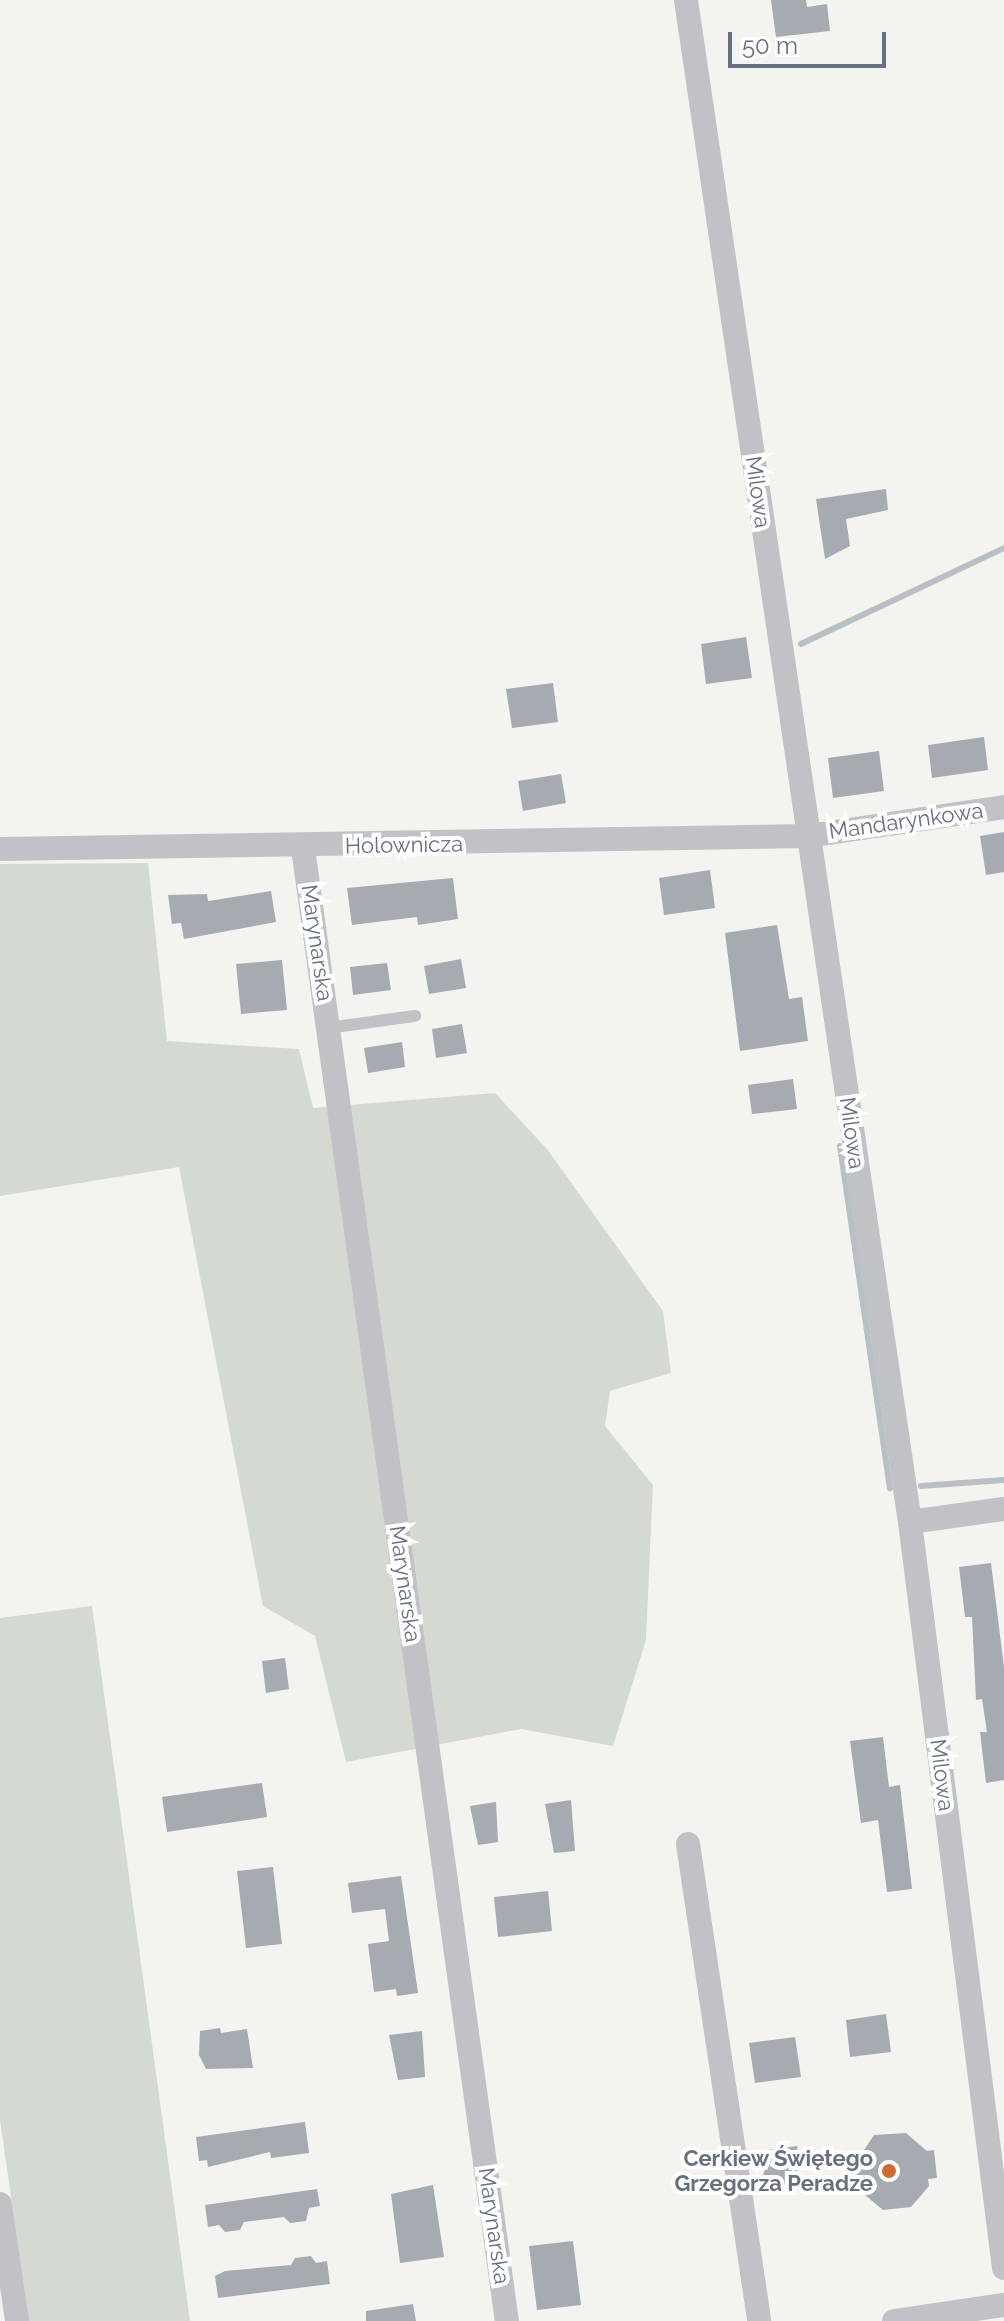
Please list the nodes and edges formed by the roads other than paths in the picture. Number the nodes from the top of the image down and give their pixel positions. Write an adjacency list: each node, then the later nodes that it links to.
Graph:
1 (686, 0): 3 (street, Milowa)
2 (1004, 807): 3 (street, Mandarynkowa)
3 (808, 836): 4 (street, Holownicza); 9 (street, Milowa)
4 (303, 848): 5 (street, Holownicza); 7 (street, Marynarska)
5 (0, 849)
6 (415, 1016): 7 (lane)
7 (328, 1028): 15 (street, Marynarska)
8 (1004, 1509): 9 (street)
9 (910, 1522): 12 (street, Milowa)
10 (688, 1844): 16 (street)
11 (0, 2204): 14 (street)
12 (1004, 2268)
13 (1004, 2305): 17 (street)
14 (17, 2321)
15 (507, 2321)
16 (759, 2321)
17 (894, 2321)

